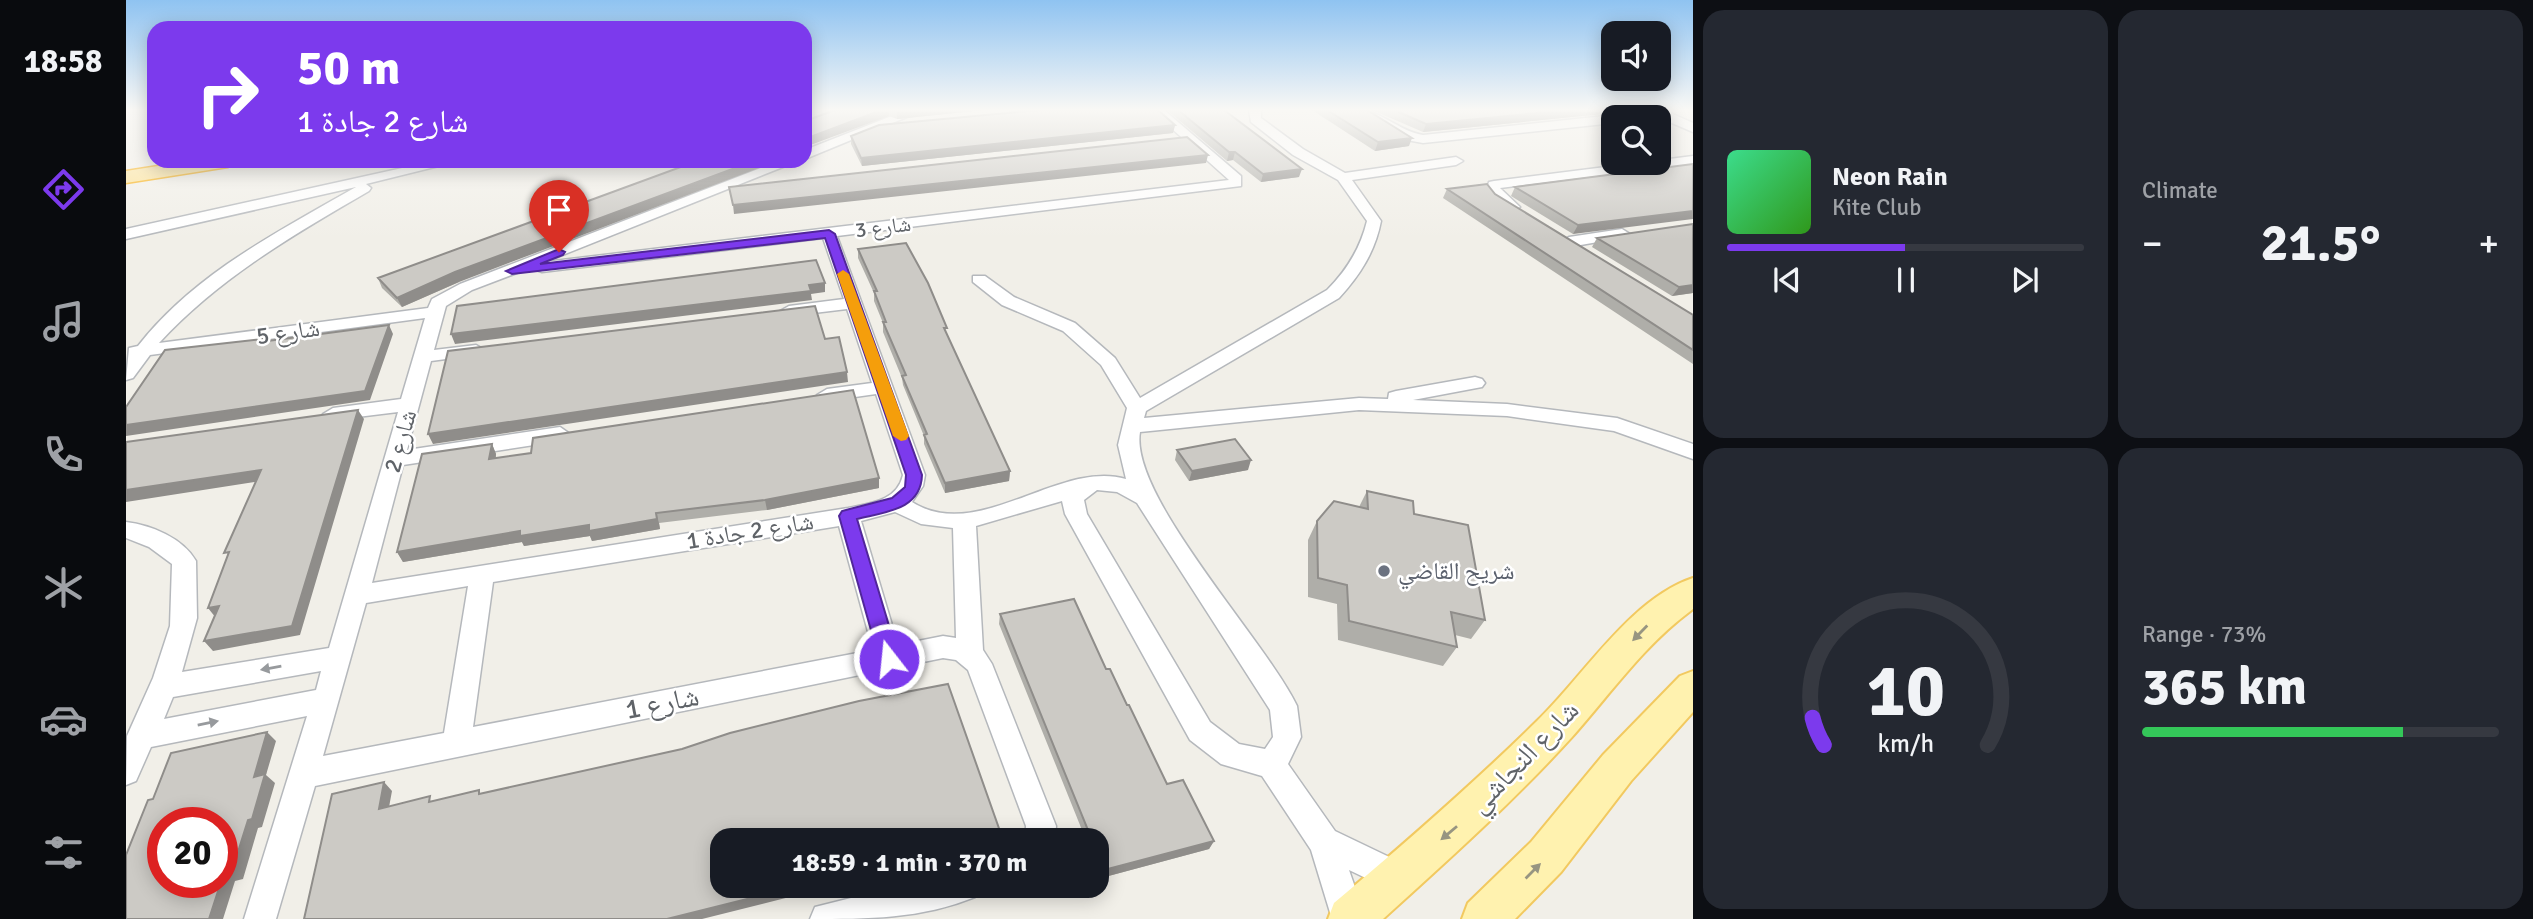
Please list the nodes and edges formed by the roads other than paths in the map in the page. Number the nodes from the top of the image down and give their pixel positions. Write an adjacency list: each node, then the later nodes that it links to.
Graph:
1 (1201, 153): 18 (street, شارع 3)
2 (1300, 153): 12 (street)
3 (147, 158): 5 (highway)
4 (1693, 159): 15 (street)
5 (126, 161)
6 (1456, 162): 12 (street)
7 (183, 168): 11 (highway)
8 (421, 168): 10 (street)
9 (773, 168): 14 (street)
10 (385, 176): 17 (street); 26 (street)
11 (126, 177)
12 (1343, 177): 35 (street)
13 (779, 181): 14 (street)
14 (725, 187): 20 (street)
15 (1528, 216)
16 (1638, 232): 19 (street)
17 (126, 234)
18 (829, 234): 20 (street, شارع 3); 22 (street)
19 (1592, 256)
20 (512, 271): 23 (street)
21 (979, 279): 35 (street)
22 (852, 303): 24 (street); 30 (street)
23 (434, 313): 26 (street, شارع 5); 27 (street, شارع 2)
24 (769, 313)
25 (492, 348): 27 (street)
26 (134, 352): 28 (street)
27 (422, 357): 32 (street, شارع 2)
28 (126, 374)
29 (1475, 383): 33 (street)
30 (884, 387): 31 (street); 41 (street)
31 (803, 399)
32 (411, 404): 34 (street); 38 (street, شارع 2)
33 (1359, 404): 35 (street); 37 (street)
34 (316, 417)
35 (1134, 417): 40 (street)
36 (585, 431): 38 (street)
37 (1693, 452)
38 (395, 459): 47 (street, شارع 2)
39 (1094, 482): 40 (street); 43 (street); 56 (street)
40 (1145, 497): 56 (street)
41 (898, 503): 42 (street, شارع 2 جادة 1); 43 (street)
42 (848, 516): 45 (street, شارع 2 جادة 1); 50 (street)
43 (964, 520): 48 (street)
44 (126, 530): 51 (street)
45 (482, 575): 47 (street, شارع 2 جادة 1); 55 (street)
46 (1693, 591): 61 (main road, شارع النجاشي, one-way to 61)
47 (356, 595): 49 (street, شارع 2)
48 (970, 654): 50 (street, شارع 1); 59 (street)
49 (339, 657): 51 (street, one-way to 51); 53 (street, شارع 2)
50 (889, 659): 55 (street, شارع 1)
51 (162, 687): 54 (street)
52 (1693, 687): 66 (main road, one-way to 52)
53 (325, 700): 54 (street, one-way to 53); 58 (street, شارع 2)
54 (141, 736): 57 (street)
55 (456, 744): 58 (street, شارع 1)
56 (1270, 763): 60 (street)
57 (126, 771)
58 (304, 774): 63 (street)
59 (1041, 828)
60 (1324, 842): 61 (street); 65 (street)
61 (1397, 877): 65 (main road, شارع النجاشي)
62 (914, 898): 64 (street)
63 (260, 919)
64 (827, 919)
65 (1350, 919)
66 (1484, 919)

